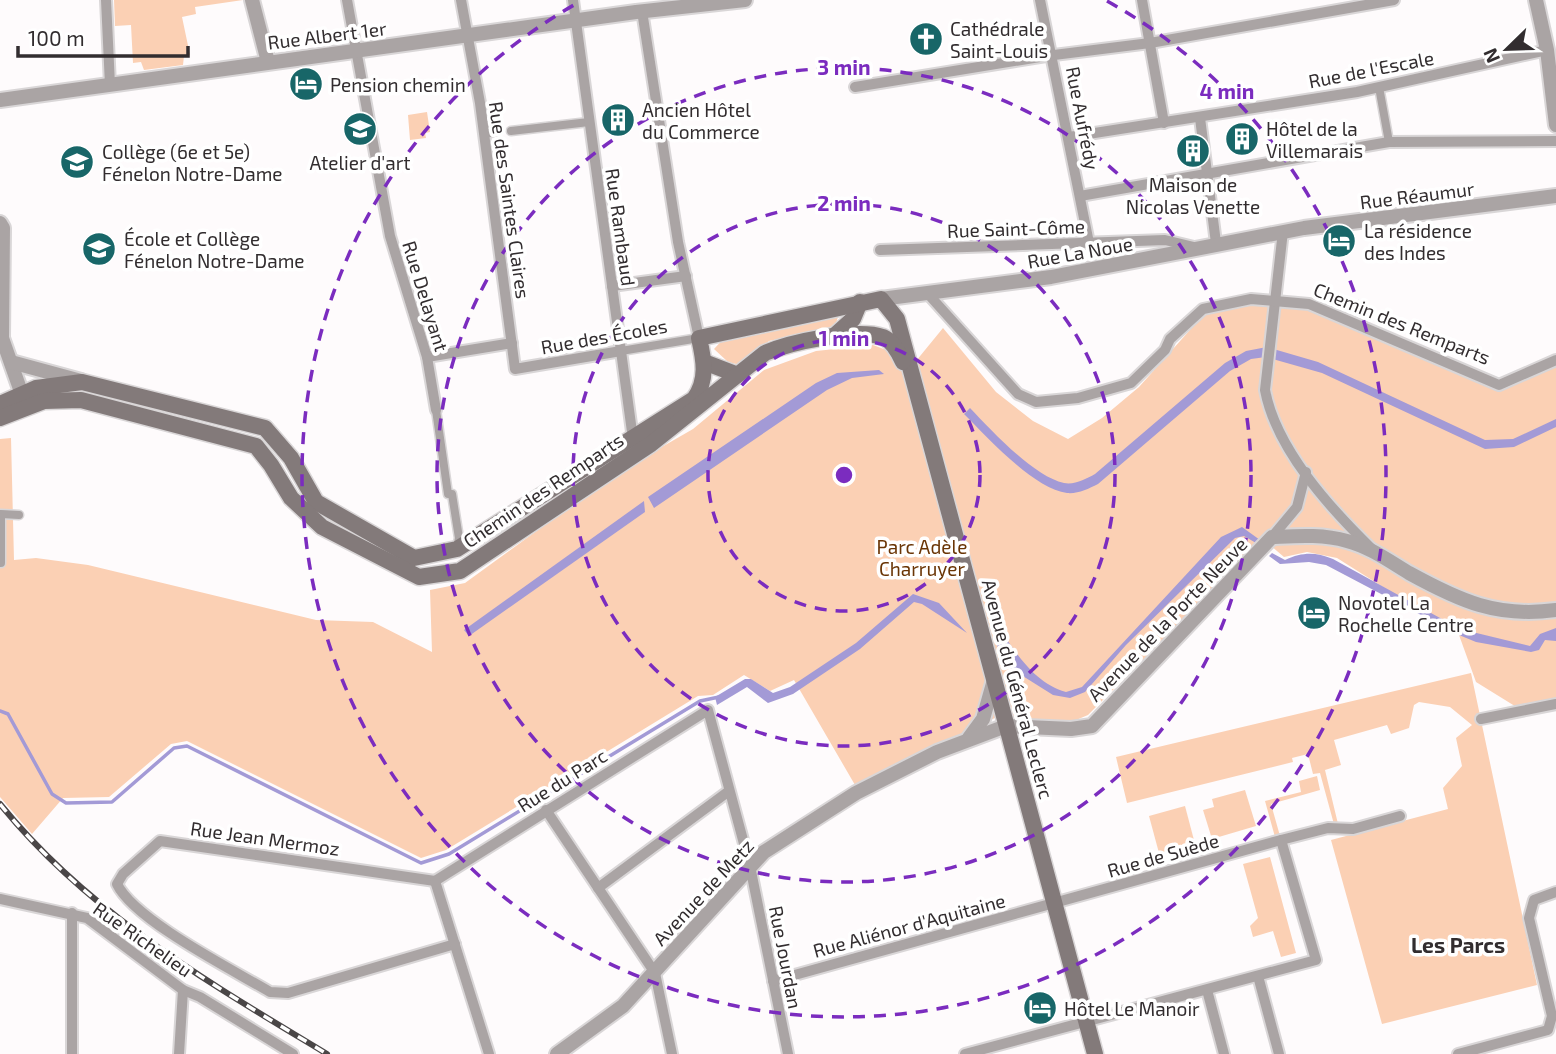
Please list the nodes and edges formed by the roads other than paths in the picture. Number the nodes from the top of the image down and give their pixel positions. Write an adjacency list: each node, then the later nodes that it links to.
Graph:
1 (106, 0): 19 (street)
2 (252, 0): 18 (street)
3 (347, 0): 15 (street, Rue Delayant)
4 (461, 0): 13 (street, Rue des Saintes Claires)
5 (573, 0): 12 (street, Rue Rambaud)
6 (745, 0): 11 (street, Rue Albert 1er)
7 (1040, 0): 17 (street, Rue Aufrédy)
8 (1142, 0): 14 (street)
9 (1394, 0): 14 (street)
10 (1536, 0): 16 (street)
11 (642, 11): 12 (street, Rue Albert 1er); 40 (street)
12 (576, 20): 13 (street, Rue Albert 1er); 24 (street, Rue Rambaud)
13 (468, 36): 15 (street, Rue Albert 1er); 48 (street, Rue des Saintes Claires)
14 (1150, 43): 17 (street); 25 (street)
15 (358, 50): 18 (street, Rue Albert 1er); 50 (street, Rue Delayant)
16 (1547, 50): 21 (street, Rue de l'Escale); 26 (street)
17 (1053, 55): 20 (street); 28 (street, Rue Aufrédy)
18 (268, 62): 19 (street, Rue Albert 1er)
19 (110, 85): 22 (street, Rue Albert 1er)
20 (855, 87)
21 (1379, 88): 23 (street, Rue de l'Escale); 30 (street)
22 (0, 100)
23 (1200, 118): 25 (street, Rue de l'Escale); 31 (street)
24 (589, 122): 27 (street); 41 (street, Rue Rambaud)
25 (1164, 124): 28 (street, Rue de l'Escale)
26 (1556, 125)
27 (511, 131)
28 (1069, 137): 32 (street, Rue Aufrédy)
29 (1556, 141): 30 (street)
30 (1389, 142): 31 (street)
31 (1207, 173): 32 (street); 37 (street)
32 (1080, 195): 36 (street, Rue Aufrédy)
33 (1556, 196): 35 (street, Rue Réaumur)
34 (0, 223): 52 (street)
35 (1283, 231): 37 (street, Rue La Noue); 44 (street)
36 (1089, 243): 38 (street, Rue Saint-Côme); 39 (street, Rue Saint-Côme)
37 (1216, 243): 38 (street, Rue La Noue)
38 (1194, 247): 42 (street, Rue La Noue)
39 (880, 250)
40 (686, 276): 41 (street); 47 (street)
41 (612, 286): 49 (street, Rue Rambaud)
42 (929, 295): 43 (street, Rue La Noue); 44 (street, Chemin des Remparts)
43 (881, 299): 45 (main road); 57 (main road, Avenue du Général Leclerc)
44 (1276, 300): 51 (street, Chemin des Remparts); 63 (street)
45 (859, 302): 46 (main road); 47 (main road)
46 (833, 337): 55 (main road, Chemin des Remparts); 57 (main road, Chemin des Remparts)
47 (699, 338): 49 (street, Rue des Écoles); 53 (main road, Chemin des Remparts)
48 (512, 344): 50 (street); 54 (street, Rue des Saintes Claires)
49 (621, 351): 54 (street, Rue des Écoles); 62 (street, Rue Rambaud)
50 (427, 357): 60 (street, Rue Delayant)
51 (1556, 360)
52 (11, 362): 56 (street, Chemin des Remparts); 58 (street)
53 (704, 362): 55 (main road); 62 (main road, Chemin des Remparts)
54 (515, 369)
55 (738, 374): 58 (main road, Chemin des Remparts)
56 (82, 382): 58 (main road, Chemin des Remparts); 66 (main road, Chemin des Remparts)
57 (912, 384): 70 (main road, Avenue du Général Leclerc)
58 (24, 401): 59 (main road, Chemin des Remparts); 61 (main road, Chemin des Remparts)
59 (0, 404)
60 (436, 410): 66 (street, Rue Delayant)
61 (0, 418)
62 (633, 439): 66 (main road, Chemin des Remparts)
63 (1306, 472): 65 (street); 67 (street)
64 (19, 515): 68 (street)
65 (1272, 537): 67 (street); 74 (street, Avenue de la Porte Neuve)
66 (457, 549)
67 (1376, 553): 69 (street)
68 (1, 563)
69 (1556, 610)
70 (994, 680): 74 (main road, Avenue du Général Leclerc); 75 (street)
71 (1556, 704): 73 (street)
72 (708, 710): 76 (street, Rue Jourdan); 77 (street, Rue du Parc)
73 (1481, 719)
74 (1006, 726): 75 (street, Avenue de Metz); 85 (main road, Avenue du Général Leclerc)
75 (968, 739): 80 (street, Avenue de Metz)
76 (729, 791): 80 (street, Rue Jourdan); 82 (street)
77 (546, 810): 81 (street, Rue du Parc); 82 (street)
78 (1400, 816): 79 (street, Rue de Suède)
79 (1281, 840): 85 (street, Rue de Suède); 89 (street)
80 (750, 866): 88 (street, Avenue de Metz); 90 (street, Rue Jourdan)
81 (435, 881): 87 (street); 87 (street, Rue Jean Mermoz)
82 (598, 888): 88 (street)
83 (1556, 892): 105 (street)
84 (0, 899): 86 (street, Rue Richelieu)
85 (1055, 904): 90 (street, Rue Aliénor d'Aquitaine); 93 (main road, Avenue du Général Leclerc)
86 (72, 913): 91 (street, Rue Richelieu); 94 (street)
87 (455, 944): 97 (street)
88 (655, 973): 98 (street, Avenue de Metz); 99 (street)
89 (1258, 976): 92 (street); 104 (street)
90 (773, 981): 100 (street, Rue Jourdan)
91 (183, 990): 95 (street); 96 (street, Rue Richelieu)
92 (1208, 990): 93 (street); 103 (street)
93 (1087, 1023): 101 (street); 102 (main road, Avenue du Général Leclerc)
94 (72, 1054)
95 (179, 1054)
96 (293, 1054)
97 (489, 1054)
98 (557, 1054)
99 (672, 1054)
100 (788, 1054)
101 (965, 1054)
102 (1095, 1054)
103 (1224, 1054)
104 (1279, 1054)
105 (1458, 1054)

